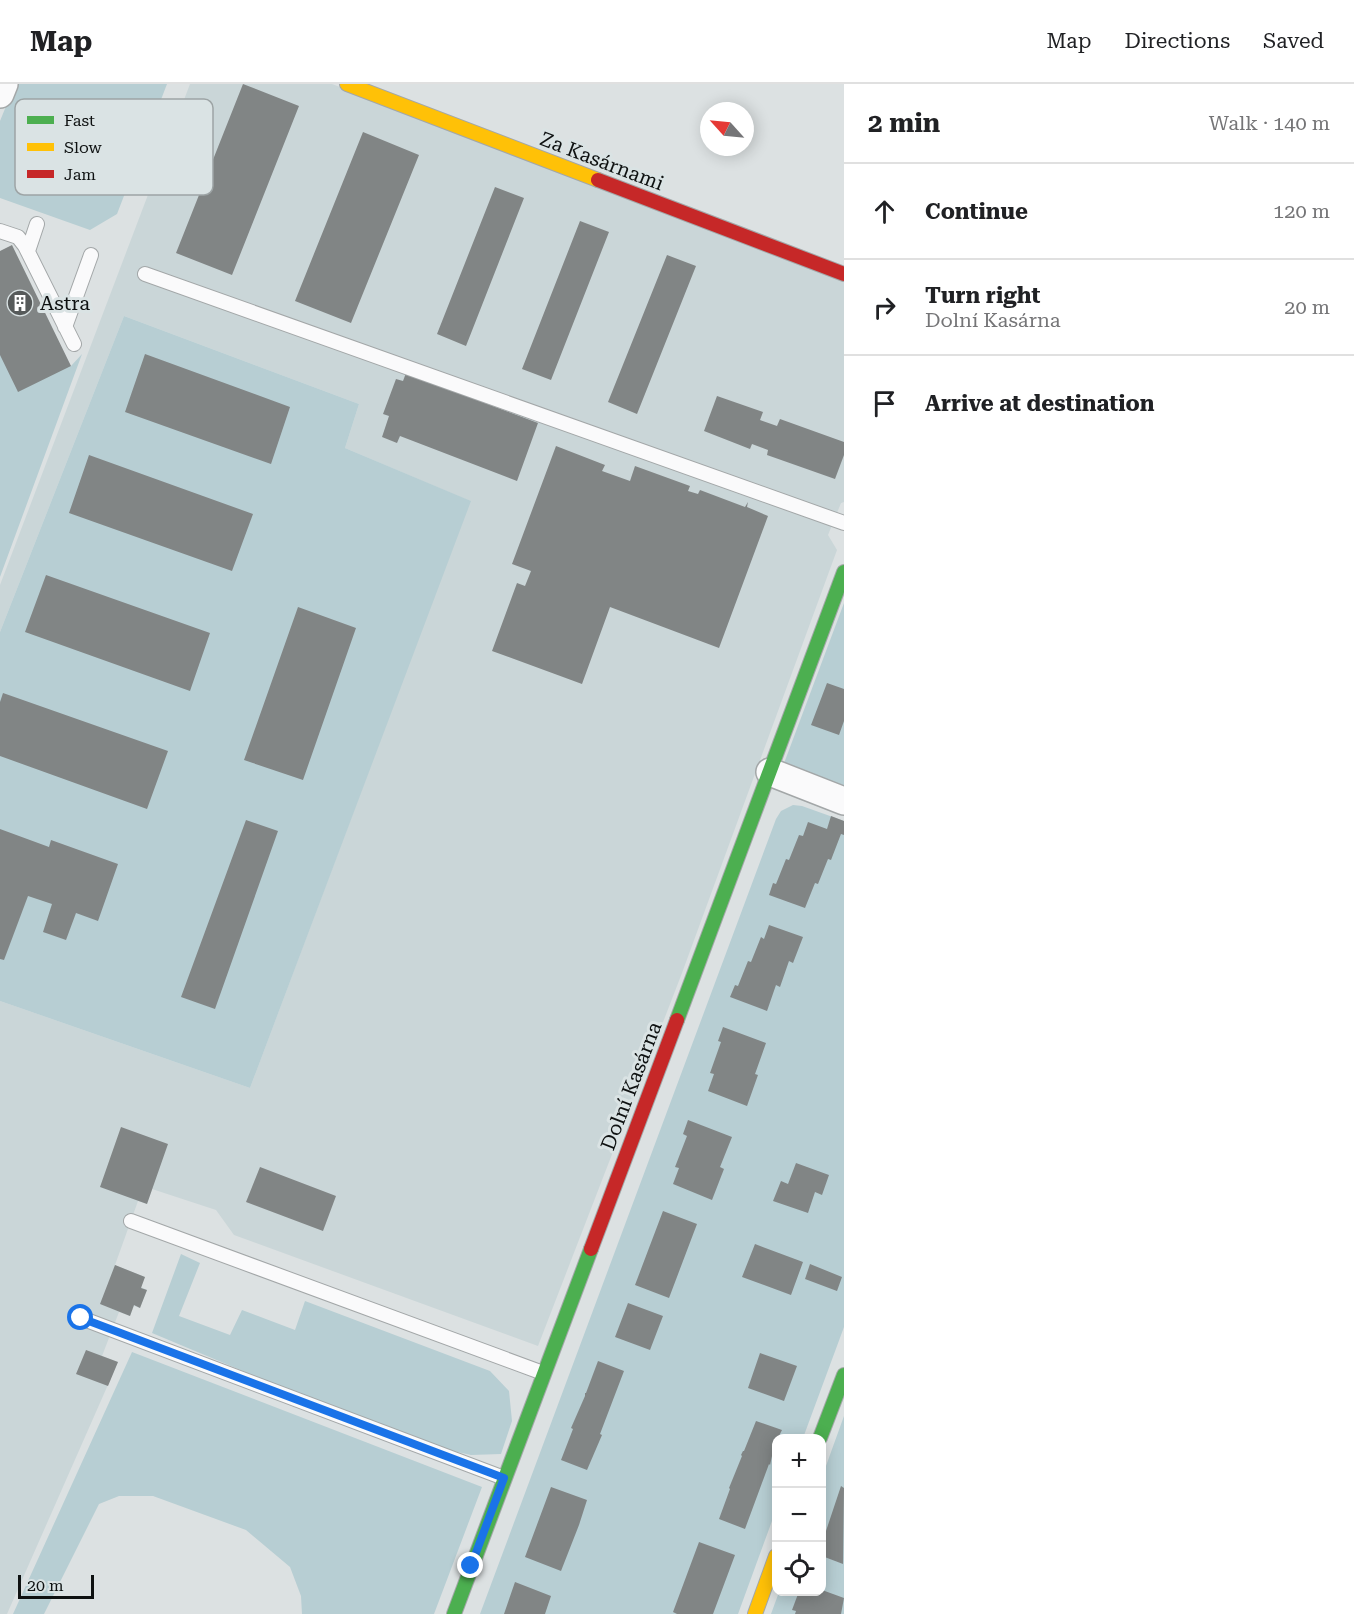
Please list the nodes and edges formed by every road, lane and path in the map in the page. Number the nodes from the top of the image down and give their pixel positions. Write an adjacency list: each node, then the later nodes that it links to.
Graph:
1 (4, 84): 3 (street)
2 (347, 84): 9 (street, Za Kasárnami)
3 (0, 94)
4 (37, 224): 6 (lane)
5 (0, 231): 6 (lane)
6 (27, 251): 10 (lane)
7 (91, 255): 10 (lane)
8 (146, 274): 12 (lane)
9 (844, 274)
10 (65, 327): 11 (lane)
11 (74, 344)
12 (844, 523)
13 (844, 572): 14 (street, Dolní Kasárna)
14 (770, 772): 15 (street); 18 (street, Dolní Kasárna)
15 (844, 801)
16 (131, 1221): 18 (lane)
17 (81, 1318): 21 (lane)
18 (543, 1373): 21 (street, Dolní Kasárna)
19 (844, 1375): 20 (street)
20 (822, 1434)
21 (504, 1478): 23 (street, Dolní Kasárna)
22 (772, 1569): 24 (street)
23 (454, 1614)
24 (755, 1614)

